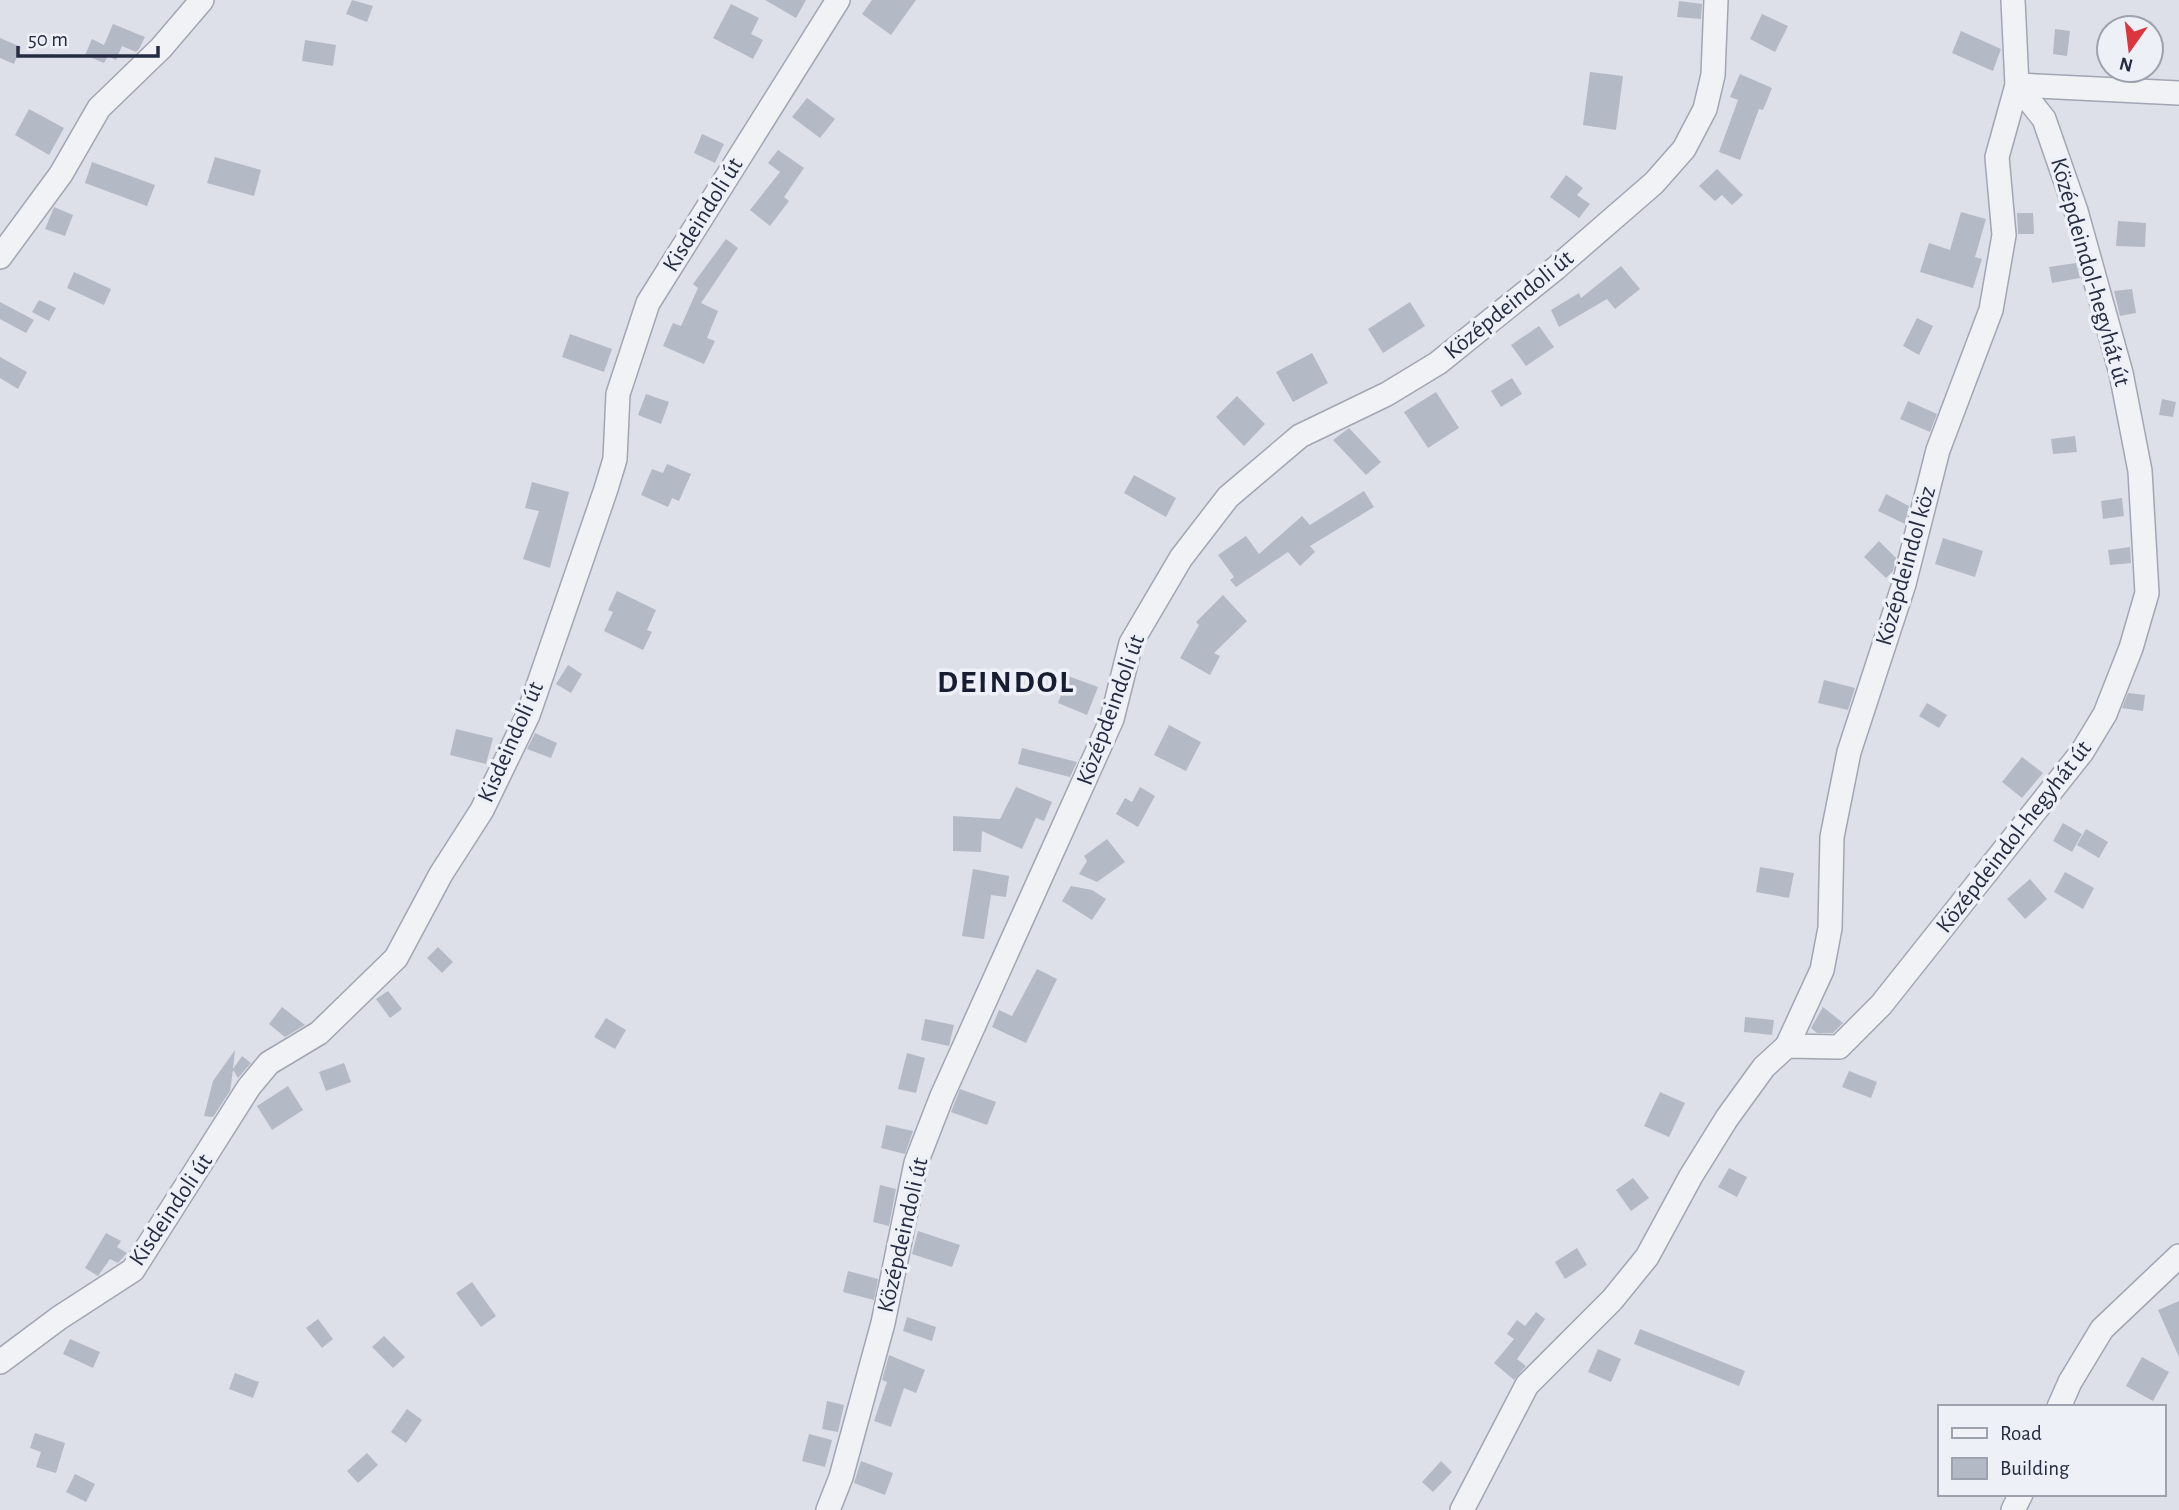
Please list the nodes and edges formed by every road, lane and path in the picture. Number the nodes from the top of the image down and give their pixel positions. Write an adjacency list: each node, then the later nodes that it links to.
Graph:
1 (838, 0): 10 (street, Kisdeindoli út)
2 (1716, 0): 12 (street, Középdeindoli út)
3 (2013, 0): 5 (street)
4 (195, 2): 7 (street)
5 (2017, 85): 6 (street); 8 (street, Középdeindol köz); 8 (street, Középdeindol-hegyhát út)
6 (2179, 93)
7 (0, 257)
8 (1787, 1046): 13 (street)
9 (2179, 1256): 11 (street)
10 (0, 1362)
11 (2060, 1405)
12 (828, 1510)
13 (1462, 1510)

